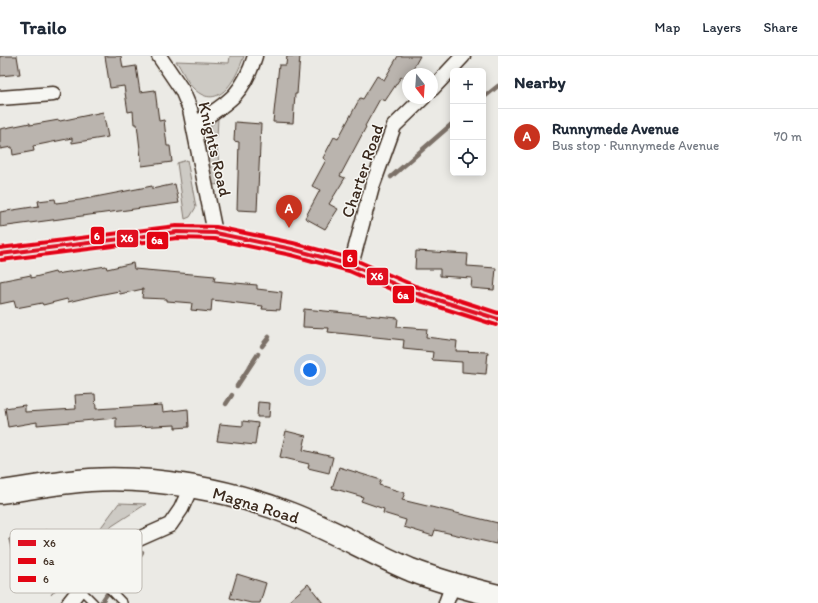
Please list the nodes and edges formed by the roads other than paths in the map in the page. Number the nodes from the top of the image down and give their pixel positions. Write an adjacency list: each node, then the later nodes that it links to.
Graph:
1 (159, 56): 8 (street, Knights Road)
2 (254, 56): 8 (street)
3 (463, 56): 4 (street)
4 (438, 83)
5 (53, 94): 6 (street)
6 (0, 98)
7 (417, 104): 11 (street, Charter Road)
8 (194, 125): 9 (street, Knights Road)
9 (215, 233): 10 (street); 11 (street)
10 (0, 254)
11 (351, 265): 12 (street)
12 (498, 319)
13 (191, 488): 14 (main road, Magna Road); 15 (street); 19 (main road, Magna Road)
14 (0, 492)
15 (142, 538)
16 (77, 593): 21 (street)
17 (84, 593): 22 (lane)
18 (113, 593): 23 (lane)
19 (449, 593): 20 (main road, Magna Road)
20 (498, 596)
21 (69, 603)
22 (94, 603)
23 (123, 603)

